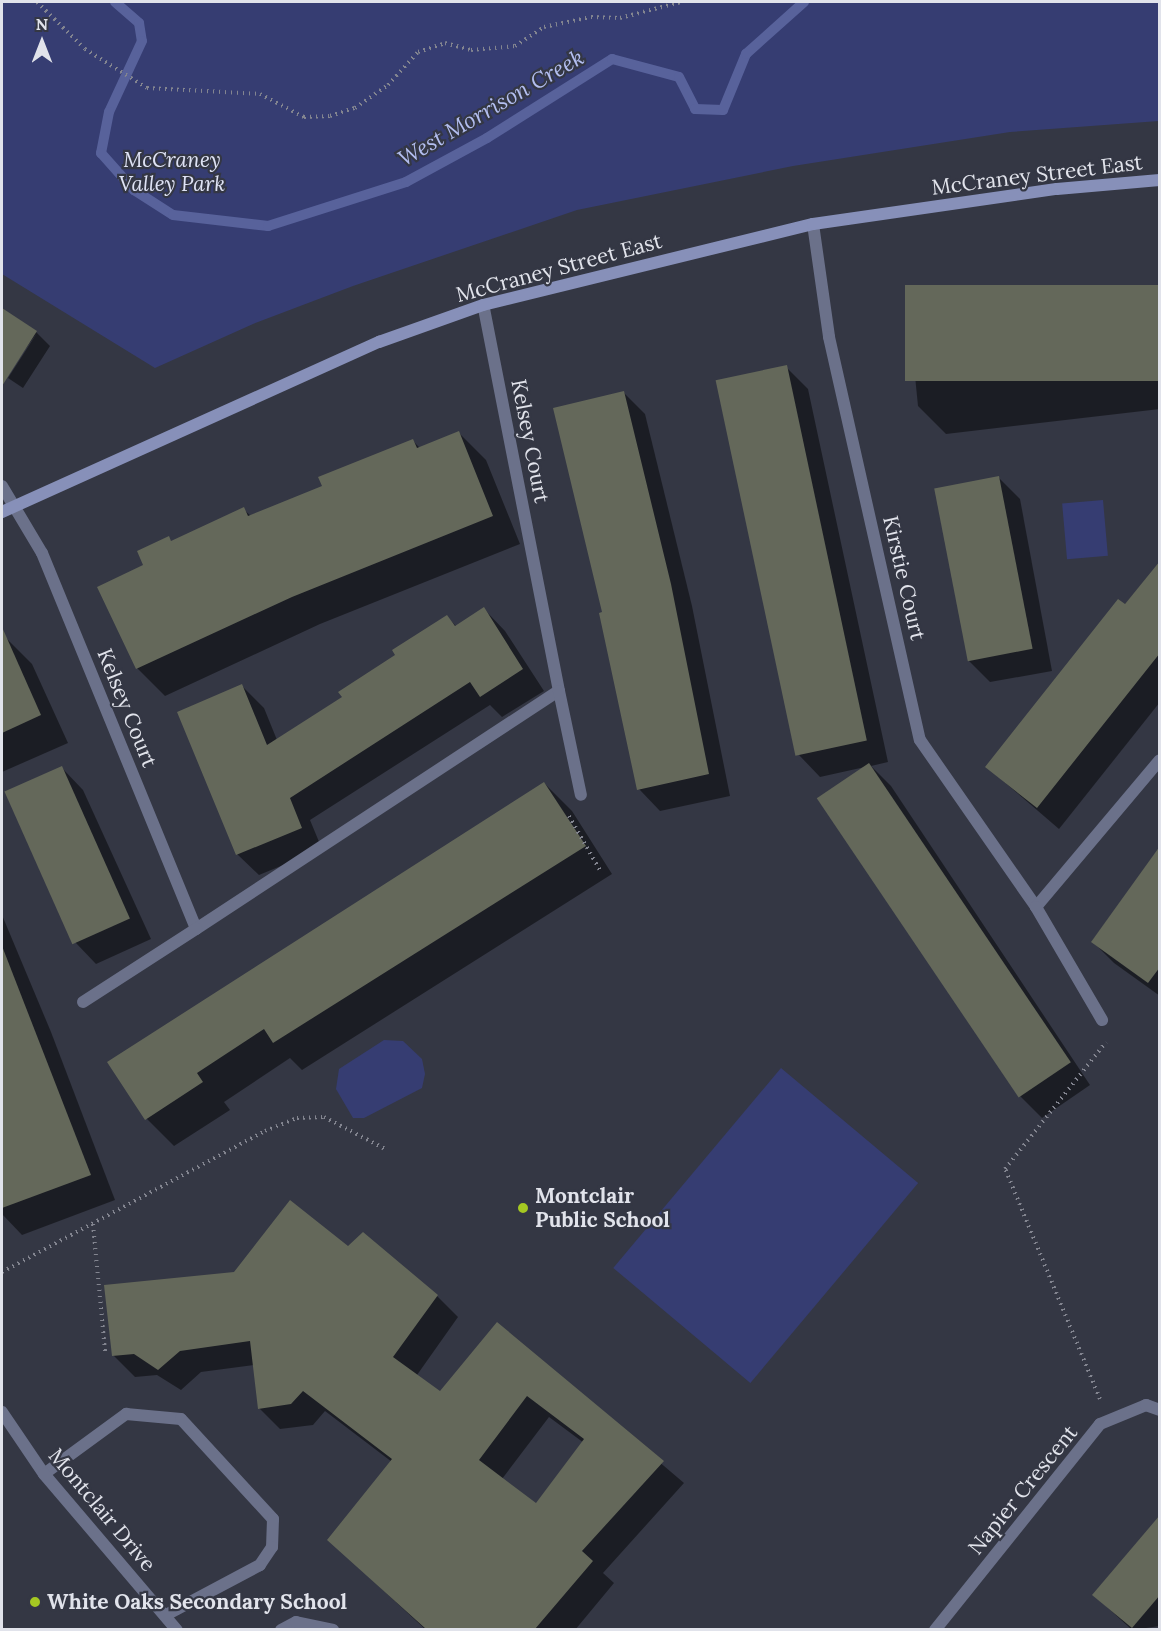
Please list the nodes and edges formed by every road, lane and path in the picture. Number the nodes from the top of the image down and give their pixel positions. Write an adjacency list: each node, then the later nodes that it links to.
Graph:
1 (37, 2): 2 (path)
2 (681, 2)
3 (1160, 180): 4 (street, McCraney Street East)
4 (813, 224): 5 (street, McCraney Street East); 11 (street, Kirstie Court)
5 (483, 304): 7 (street, McCraney Street East); 8 (street, Kelsey Court)
6 (2, 486): 7 (street, Kelsey Court)
7 (7, 509): 12 (street, Kelsey Court)
8 (559, 691): 10 (street, Kelsey Court); 12 (street)
9 (1160, 760): 11 (street)
10 (580, 795)
11 (1036, 907): 14 (street, Kirstie Court)
12 (196, 929): 13 (street)
13 (83, 1002)
14 (1102, 1020): 21 (path)
15 (387, 1150): 16 (path)
16 (93, 1224): 17 (path); 18 (path)
17 (2, 1272)
18 (105, 1352)
19 (1160, 1410): 21 (street, Napier Crescent)
20 (2, 1412): 22 (street, Montclair Drive)
21 (1100, 1424): 27 (street, Napier Crescent)
22 (44, 1474): 23 (street, Montclair Drive); 23 (street)
23 (166, 1615): 24 (street, Montclair Drive)
24 (177, 1629)
25 (281, 1629): 26 (street)
26 (333, 1629)
27 (935, 1629)

